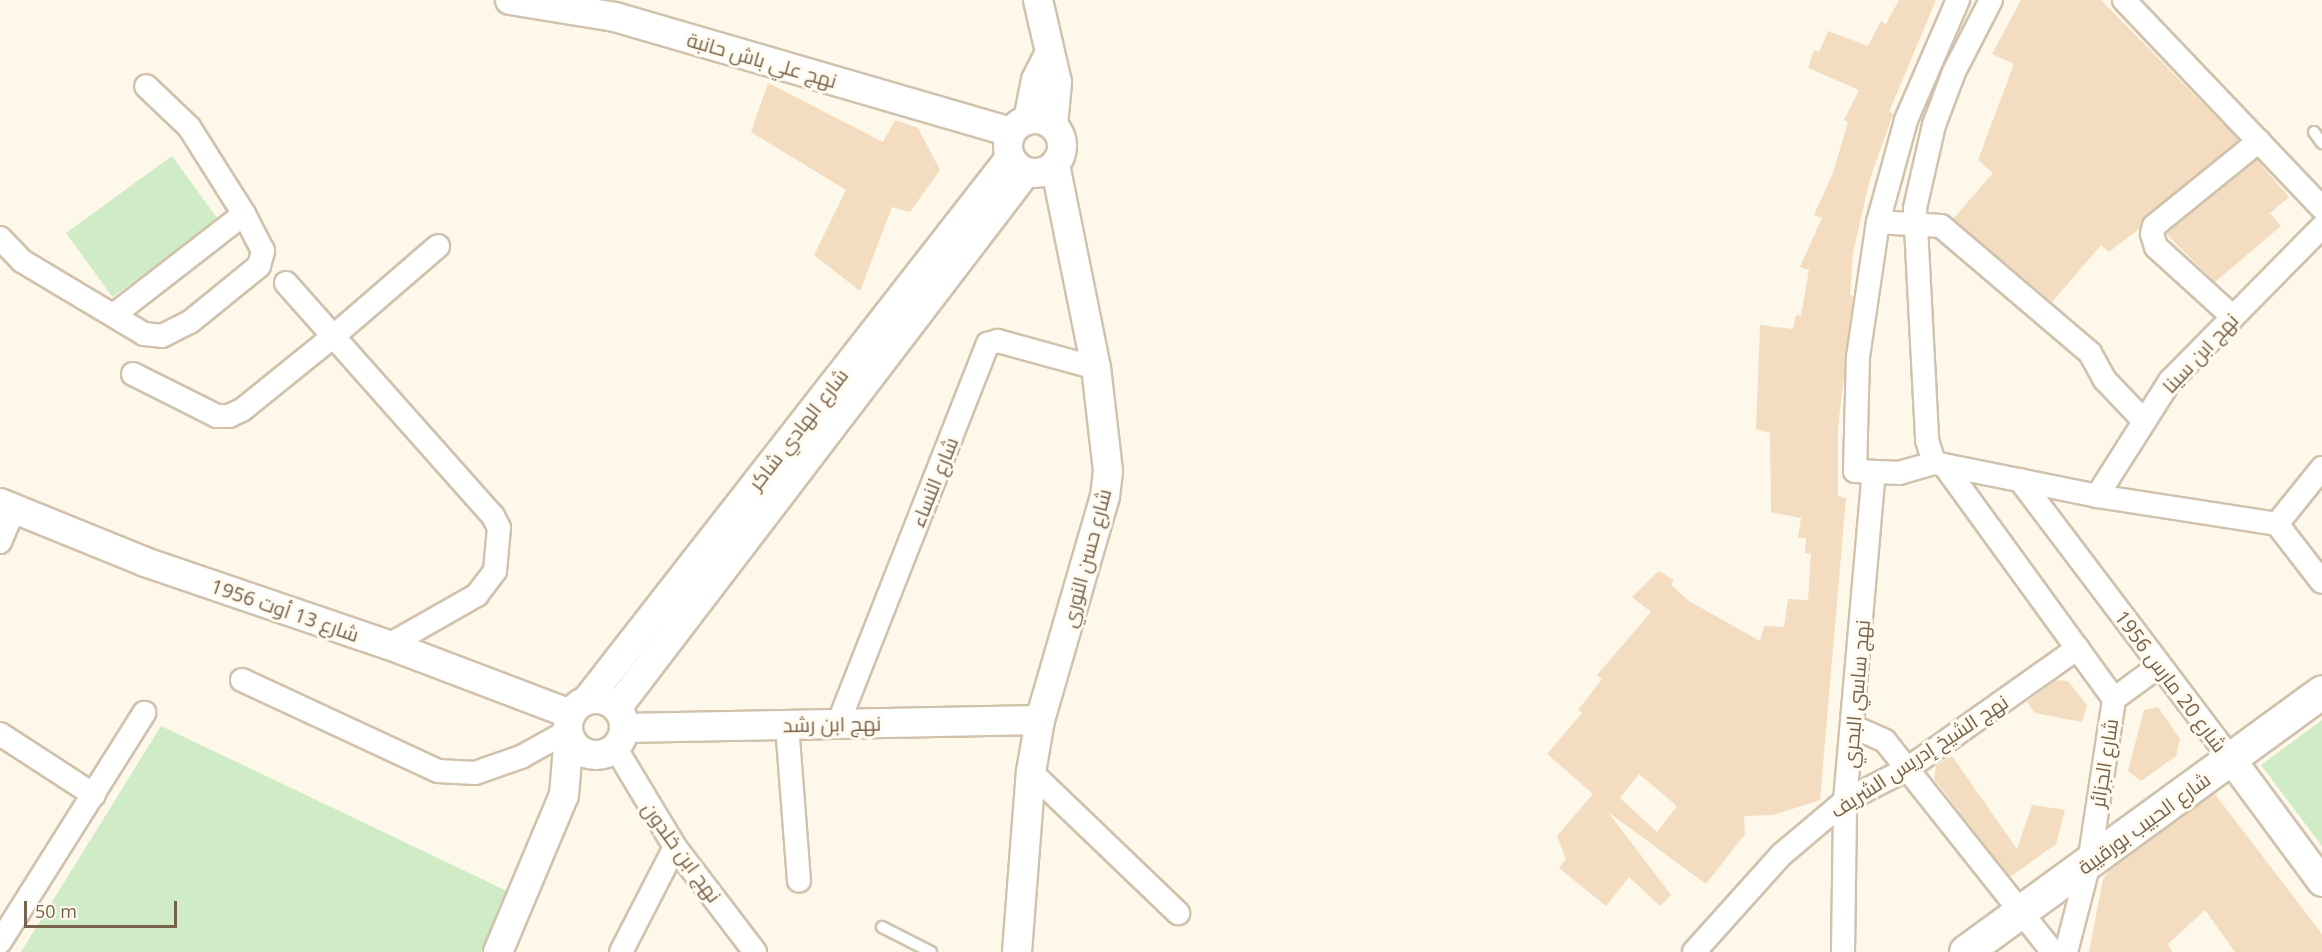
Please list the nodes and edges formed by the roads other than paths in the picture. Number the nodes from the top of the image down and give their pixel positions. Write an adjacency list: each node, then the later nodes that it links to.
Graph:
1 (510, 0): 9 (street, نهج علي باش حانبة)
2 (1038, 0): 9 (street)
3 (1958, 0): 14 (street, نهج ساسي البحري)
4 (1991, 0): 15 (street)
5 (2124, 0): 8 (street)
6 (146, 86): 13 (street)
7 (2314, 132): 10 (lane)
8 (2259, 141): 12 (street); 21 (street)
9 (1026, 142): 11 (street); 11 (street, شارع حسن النوري); 42 (street, شارع الهادي شاكر); 48 (street, شارع الهادي شاكر)
10 (2322, 143)
11 (1055, 164): 23 (street, شارع حسن النوري)
12 (2322, 208)
13 (244, 214): 20 (street); 20 (street)
14 (1878, 222): 15 (street); 28 (street, نهج ساسي البحري)
15 (1915, 223): 25 (street); 26 (street)
16 (2322, 227): 21 (street, نهج ابن سينا)
17 (0, 238): 20 (street)
18 (438, 246): 22 (street)
19 (286, 283): 22 (street)
20 (115, 314)
21 (2233, 317): 25 (street, نهج ابن سينا)
22 (335, 335): 24 (street); 35 (street)
23 (1096, 368): 43 (street, شارع حسن النوري); 44 (street, شارع النساء)
24 (134, 374)
25 (2144, 421): 30 (street, نهج ابن سينا)
26 (1939, 464): 28 (street); 29 (street); 36 (street)
27 (2322, 468): 32 (street)
28 (1864, 471): 46 (street, نهج ساسي البحري)
29 (2020, 480): 30 (street); 37 (street, شارع 20 مارس 1956)
30 (2097, 496): 32 (street)
31 (6, 507): 33 (street); 35 (street, شارع 13 أوت 1956)
32 (2277, 524): 34 (street)
33 (0, 542)
34 (2322, 582)
35 (389, 645): 42 (street, شارع 13 أوت 1956)
36 (2078, 648): 40 (street); 50 (street, نهج الشيخ إدريس الشريف)
37 (2159, 666): 40 (street, شارع الجزائر); 49 (street, شارع 20 مارس 1956)
38 (242, 680): 42 (street)
39 (2322, 692): 49 (main road, شارع الحبيب بورقيبة)
40 (2114, 699): 56 (street, شارع الجزائر)
41 (144, 713): 52 (street)
42 (574, 720): 48 (street); 48 (street); 53 (street)
43 (1040, 720): 44 (street, نهج ابن رشد); 51 (street, شارع حسن النوري)
44 (838, 724): 45 (street, نهج ابن رشد)
45 (787, 725): 48 (street, نهج ابن رشد); 57 (street)
46 (1854, 727): 50 (street); 54 (street, نهج ساسي البحري)
47 (0, 734): 52 (street)
48 (615, 734): 53 (street, شارع الهادي شاكر); 55 (street, نهج ابن خلدون)
49 (2231, 759): 56 (main road, شارع الحبيب بورقيبة); 58 (street, شارع 20 مارس 1956)
50 (1908, 769): 54 (street, نهج الشيخ إدريس الشريف); 60 (street)
51 (1031, 772): 59 (street); 67 (street, شارع حسن النوري)
52 (94, 795): 62 (street)
53 (564, 795): 63 (street)
54 (1845, 801): 68 (street, نهج الشيخ إدريس الشريف); 69 (street, نهج ساسي البحري)
55 (675, 847): 64 (street); 65 (street, نهج ابن خلدون)
56 (2089, 863): 60 (main road, شارع الحبيب بورقيبة); 72 (street, شارع الجزائر)
57 (799, 881)
58 (2322, 882)
59 (1178, 913)
60 (2019, 914): 70 (main road, شارع الحبيب بورقيبة); 71 (street)
61 (882, 927): 66 (lane)
62 (0, 942)
63 (498, 952)
64 (621, 952)
65 (755, 952)
66 (931, 952)
67 (1017, 952)
68 (1694, 952)
69 (1843, 952)
70 (1965, 952)
71 (2053, 952)
72 (2066, 952)

